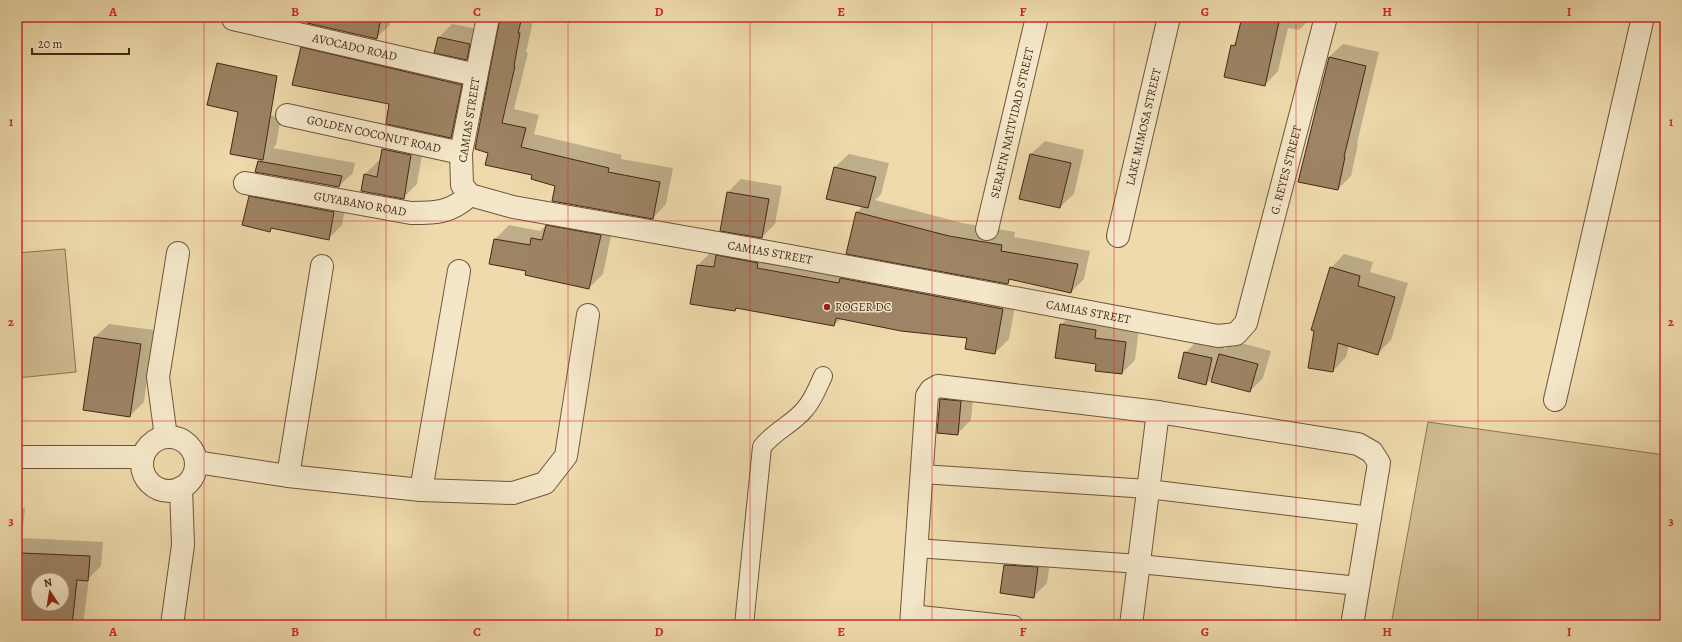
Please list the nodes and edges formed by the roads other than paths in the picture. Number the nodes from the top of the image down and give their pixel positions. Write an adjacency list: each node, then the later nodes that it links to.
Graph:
1 (488, 17): 7 (street, CAMIAS STREET)
2 (1037, 17): 12 (street, SERAFIN NATIVIDAD STREET)
3 (1169, 17): 13 (street, LAKE MIMOSA STREET)
4 (1326, 17): 18 (street, G. REYES STREET)
5 (1642, 17): 20 (street)
6 (233, 20): 7 (street, AVOCADO ROAD)
7 (476, 75): 9 (street, CAMIAS STREET)
8 (287, 115): 9 (street, GOLDEN COCONUT ROAD)
9 (461, 153): 11 (street, CAMIAS STREET)
10 (245, 183): 11 (street, GUYABANO ROAD)
11 (470, 195): 18 (street, CAMIAS STREET)
12 (987, 229)
13 (1118, 236)
14 (178, 254): 22 (street)
15 (322, 266): 27 (street)
16 (459, 271): 30 (street)
17 (588, 315): 30 (street)
18 (1246, 324)
19 (823, 376): 37 (lane)
20 (1555, 400)
21 (1158, 412): 26 (street); 29 (street); 31 (street)
22 (166, 437): 24 (street); 25 (street)
23 (17, 457): 24 (street)
24 (142, 457): 28 (street)
25 (196, 462): 27 (street); 28 (street)
26 (922, 474): 29 (lane); 32 (street)
27 (288, 476): 30 (street)
28 (181, 488): 36 (street)
29 (1148, 489): 31 (lane); 33 (street)
30 (421, 490)
31 (1371, 516): 34 (street)
32 (916, 548): 33 (lane); 35 (street)
33 (1139, 564): 34 (lane); 39 (street)
34 (1359, 586): 40 (street)
35 (911, 620): 38 (lane)
36 (172, 625)
37 (744, 625)
38 (1014, 625)
39 (1131, 625)
40 (1352, 625)

